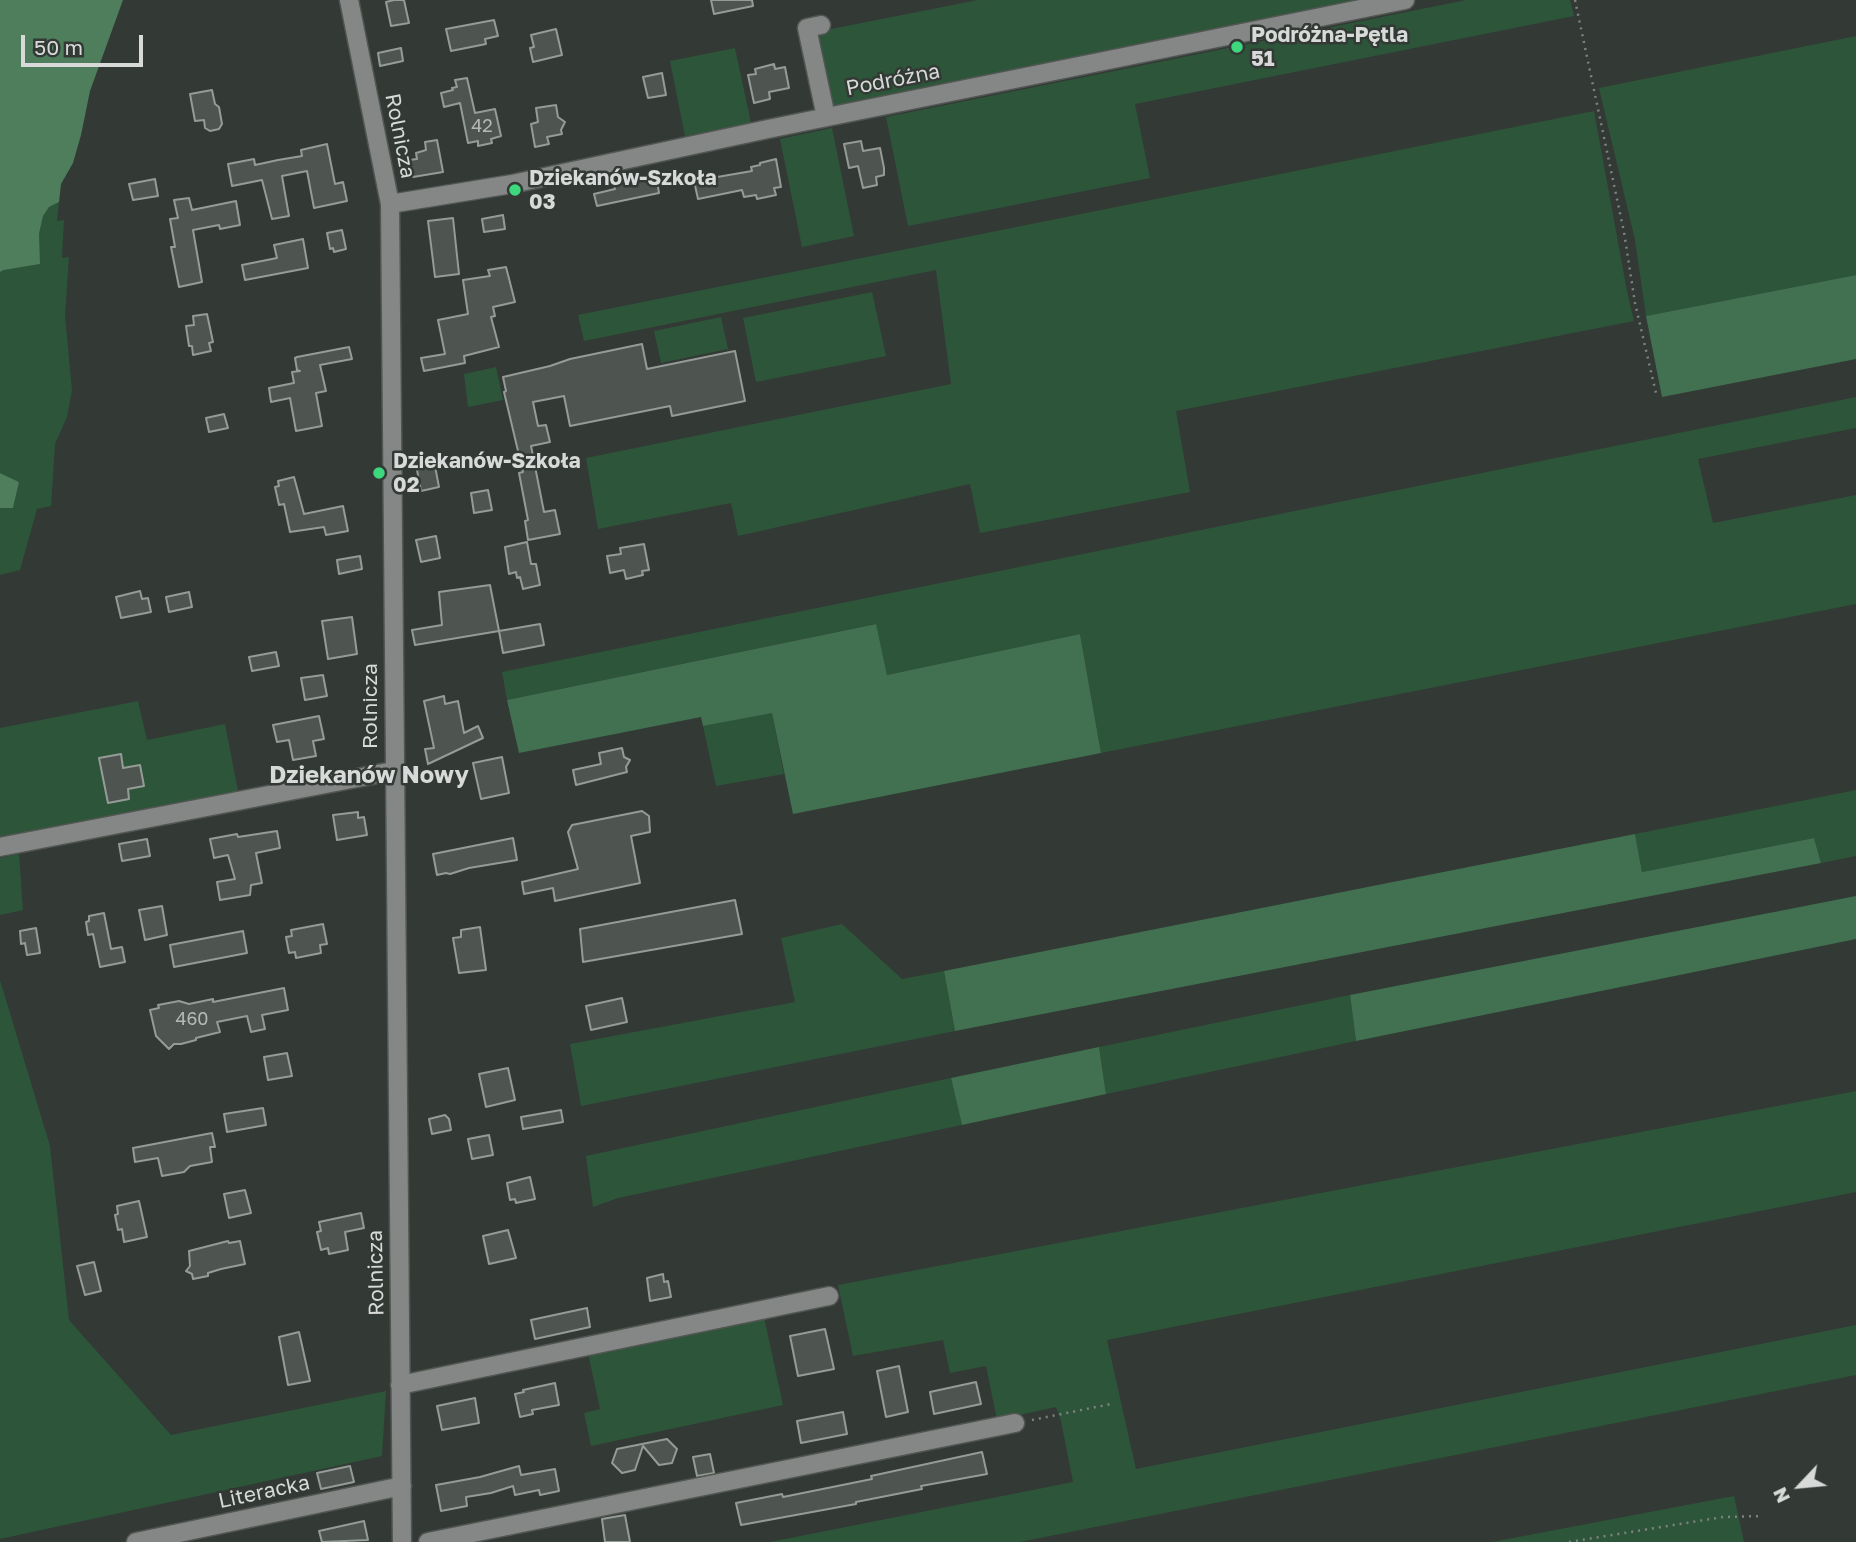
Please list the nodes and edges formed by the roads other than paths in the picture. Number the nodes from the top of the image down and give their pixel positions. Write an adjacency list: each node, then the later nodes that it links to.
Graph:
1 (349, 0): 5 (street, Rolnicza)
2 (1405, 0): 4 (street, Podróżna)
3 (821, 26): 4 (street)
4 (826, 117): 5 (street, Podróżna)
5 (390, 204): 6 (street, Rolnicza)
6 (393, 771): 7 (street); 9 (street, Rolnicza)
7 (0, 847)
8 (829, 1296): 9 (street)
9 (400, 1385): 11 (street, Rolnicza)
10 (1015, 1423): 14 (street)
11 (402, 1486): 12 (street, Literacka); 13 (street, Rolnicza)
12 (136, 1542)
13 (402, 1542)
14 (428, 1542)

